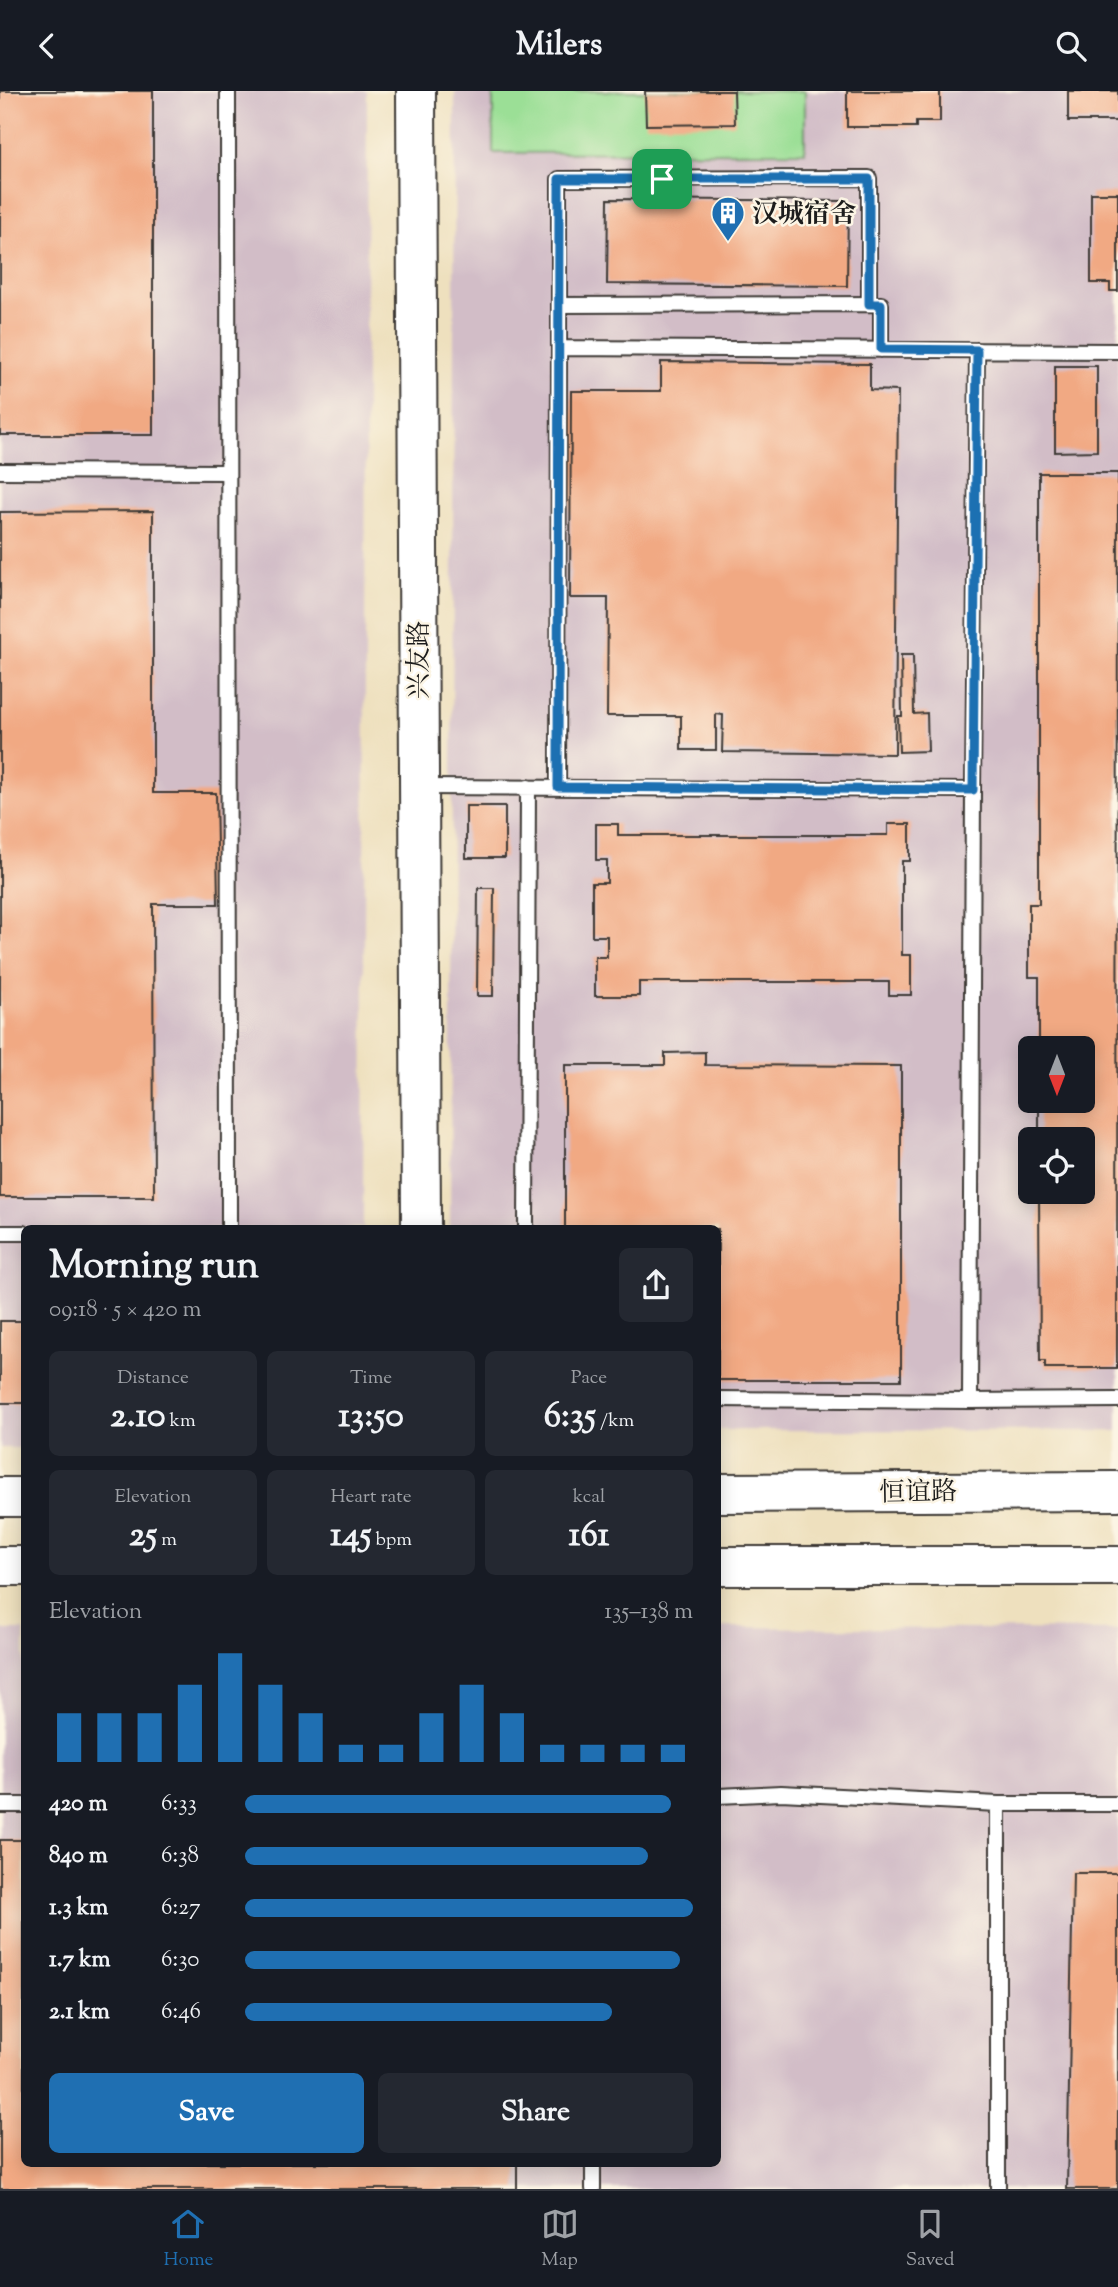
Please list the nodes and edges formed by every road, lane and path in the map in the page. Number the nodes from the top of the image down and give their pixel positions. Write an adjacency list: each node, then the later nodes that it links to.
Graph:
1 (228, 91): 10 (lane)
2 (416, 91): 11 (street, 兴友路)
3 (869, 304): 4 (lane); 4 (lane); 6 (lane)
4 (559, 305): 5 (lane)
5 (559, 348): 6 (lane); 13 (lane)
6 (881, 349): 7 (lane)
7 (977, 350): 8 (lane); 14 (lane)
8 (1118, 351)
9 (0, 471): 10 (lane)
10 (228, 472): 15 (lane)
11 (419, 787): 12 (lane); 16 (street, 兴友路)
12 (528, 787): 13 (lane); 17 (lane)
13 (558, 787): 14 (lane)
14 (973, 790): 22 (lane)
15 (229, 1225)
16 (421, 1225)
17 (526, 1225)
18 (0, 1233): 19 (lane)
19 (21, 1233)
20 (721, 1399): 22 (lane)
21 (1118, 1399): 22 (lane)
22 (970, 1401)
23 (1118, 1491): 24 (street, 恒谊路)
24 (721, 1493)
25 (0, 1497): 26 (street)
26 (21, 1497)
27 (0, 1566): 28 (street)
28 (21, 1566)
29 (721, 1566): 30 (street)
30 (1118, 1566)
31 (721, 1795): 32 (lane)
32 (998, 1804): 33 (lane); 38 (lane)
33 (1118, 1804)
34 (0, 1805): 35 (lane)
35 (21, 1805)
36 (593, 2167): 37 (lane)
37 (593, 2189)
38 (998, 2189)

